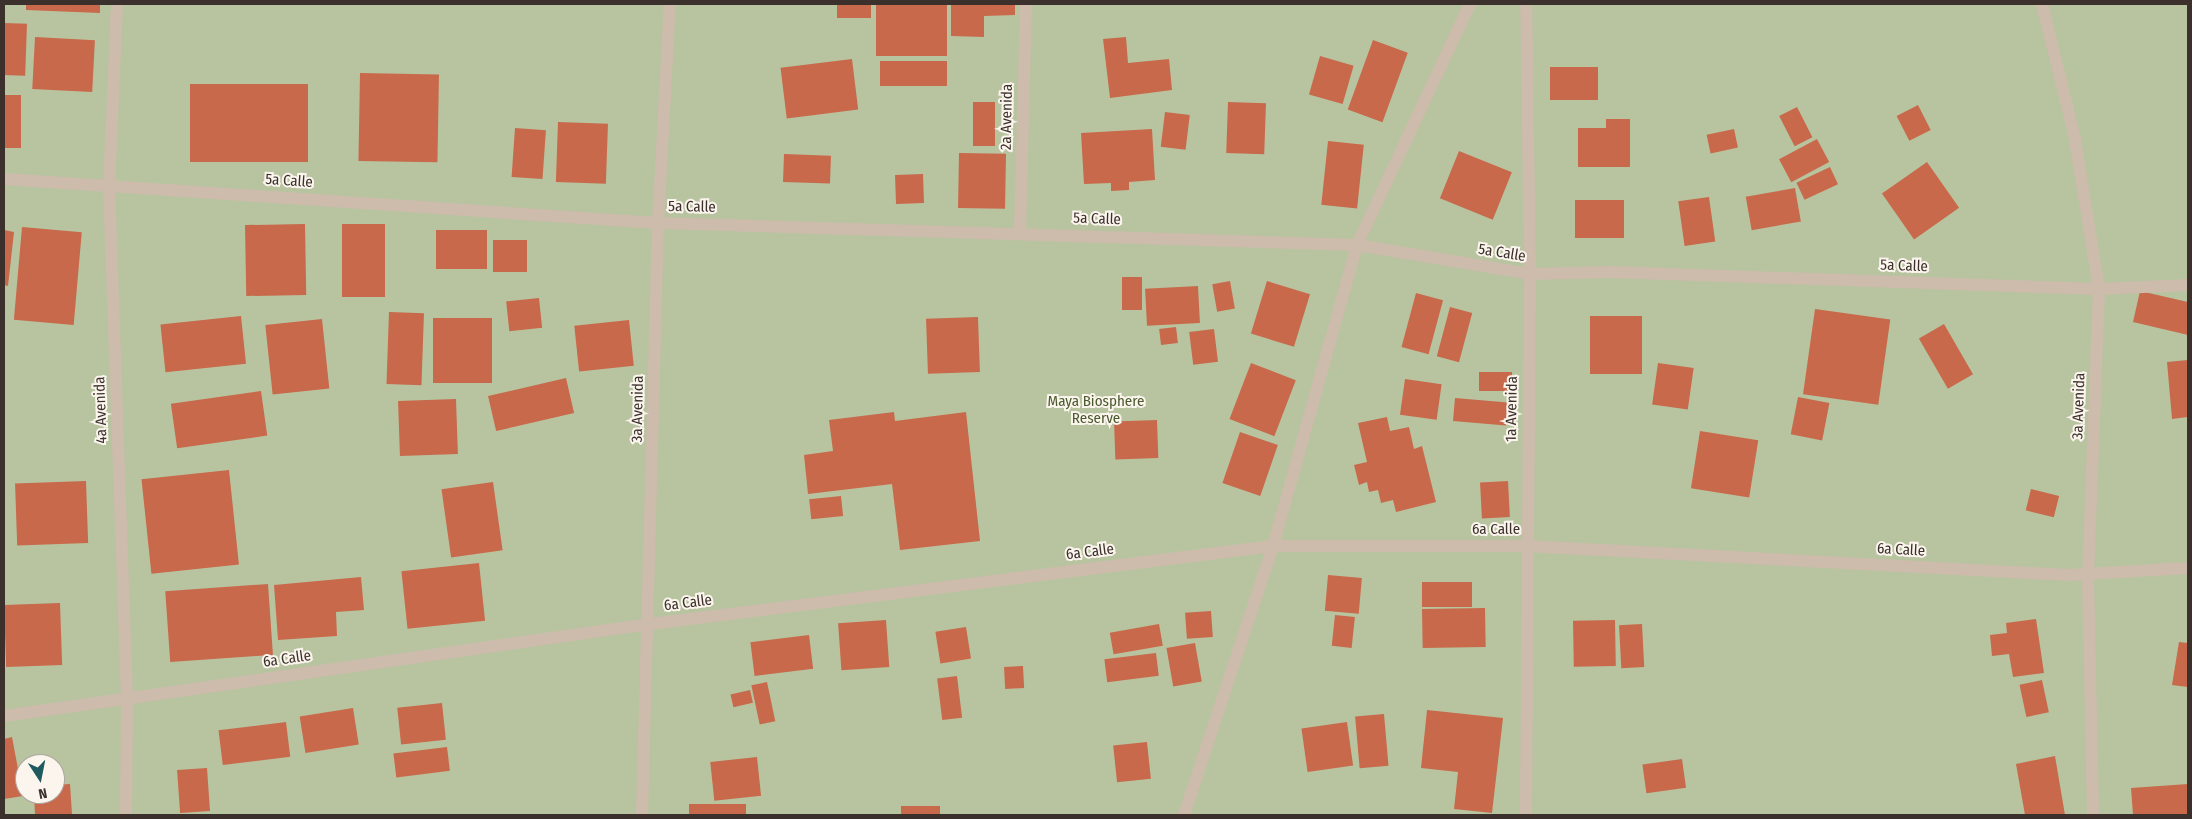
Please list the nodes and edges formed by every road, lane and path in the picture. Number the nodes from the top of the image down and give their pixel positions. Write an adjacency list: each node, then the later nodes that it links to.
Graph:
1 (117, 4): 8 (street, 4a Avenida)
2 (670, 4): 9 (street, 3a Avenida)
3 (1026, 4): 10 (street, 2a Avenida)
4 (1470, 4): 11 (street)
5 (1526, 4): 12 (street, 1a Avenida)
6 (2042, 4): 14 (street, 3a Avenida)
7 (4, 179): 8 (street, 5a Calle)
8 (110, 185): 9 (street, 5a Calle); 20 (street, 4a Avenida)
9 (658, 223): 10 (street, 5a Calle); 19 (street, 3a Avenida)
10 (1020, 232): 11 (street, 5a Calle)
11 (1357, 245): 12 (street, 5a Calle); 15 (street)
12 (1530, 274): 14 (street, 5a Calle); 16 (street, 1a Avenida)
13 (2188, 285): 14 (street, 5a Calle)
14 (2100, 289): 18 (street, 3a Avenida)
15 (1273, 546): 16 (street, 6a Calle); 19 (street, 6a Calle); 24 (street)
16 (1526, 546): 18 (street, 6a Calle); 25 (street, 1a Avenida)
17 (2188, 568): 18 (street, 6a Calle)
18 (2088, 575): 26 (street, 3a Avenida)
19 (650, 624): 20 (street, 6a Calle); 23 (street, 3a Avenida)
20 (126, 699): 21 (street, 6a Calle); 22 (street, 4a Avenida)
21 (4, 716)
22 (126, 815)
23 (642, 815)
24 (1184, 815)
25 (1526, 815)
26 (2093, 815)

